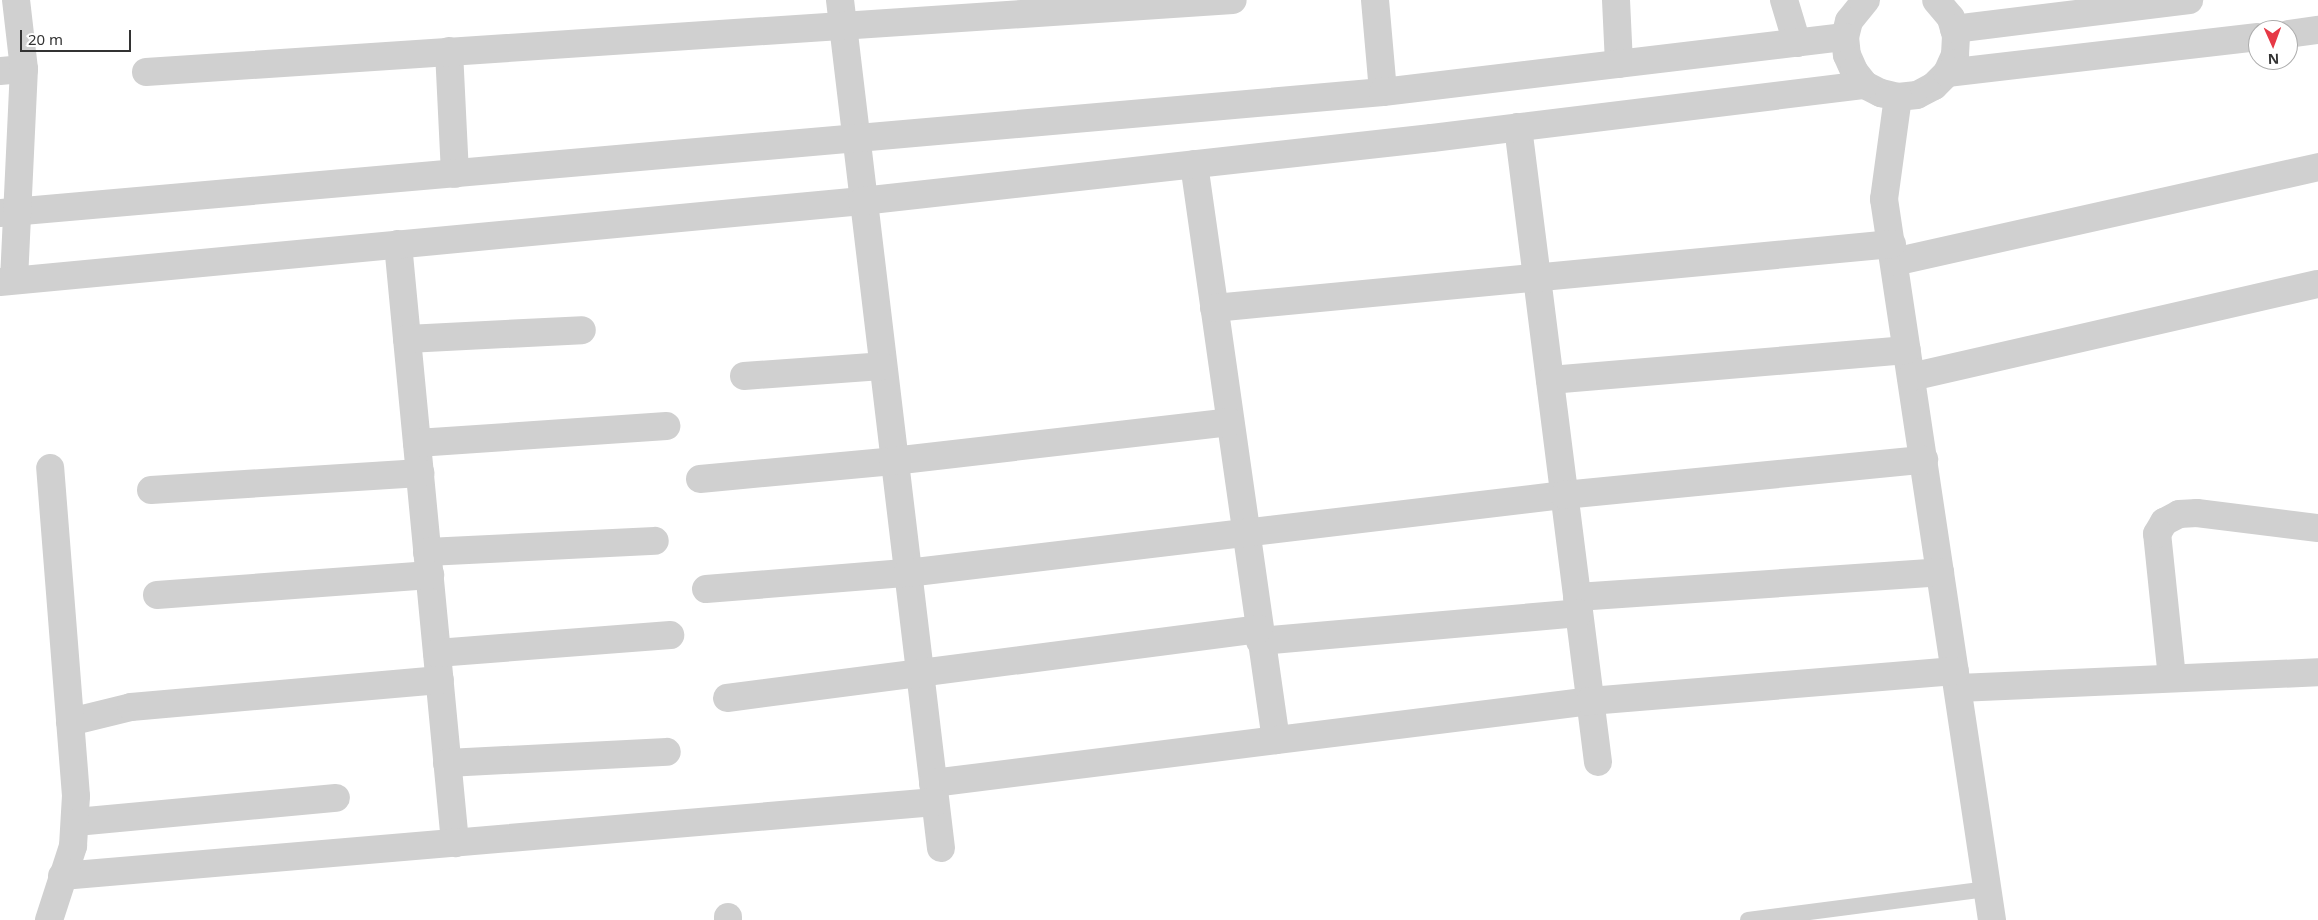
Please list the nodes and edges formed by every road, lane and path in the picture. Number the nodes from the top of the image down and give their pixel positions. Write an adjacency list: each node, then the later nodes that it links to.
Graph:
1 (16, 0): 17 (street)
2 (1233, 0): 9 (street)
3 (1375, 0): 21 (street)
4 (1616, 0): 16 (street)
5 (1784, 0): 14 (street)
6 (1866, 0): 12 (street)
7 (2189, 0): 8 (street)
8 (1948, 10): 19 (street)
9 (841, 12): 15 (street); 24 (street)
10 (2318, 30): 11 (street)
11 (2298, 33)
12 (1845, 38): 14 (street); 20 (street)
13 (2248, 38): 19 (street)
14 (1796, 43): 16 (street)
15 (449, 51): 18 (street); 27 (street)
16 (1619, 64): 21 (street)
17 (12, 70): 29 (street)
18 (146, 72)
19 (1947, 72): 22 (street)
20 (1865, 85): 22 (street); 23 (street)
21 (1383, 92): 24 (street)
22 (1898, 97): 31 (street)
23 (1518, 127): 25 (street); 32 (street)
24 (855, 140): 27 (street); 28 (street)
25 (1194, 164): 28 (street); 35 (street)
26 (2318, 167): 31 (street)
27 (455, 174): 29 (street)
28 (862, 200): 30 (street); 39 (street)
29 (9, 212): 33 (street)
30 (398, 244): 33 (street); 37 (street)
31 (1893, 253): 32 (street); 38 (street)
32 (1537, 277): 35 (street); 41 (street)
33 (7, 281)
34 (2318, 284): 38 (street)
35 (1214, 308): 42 (street)
36 (582, 330): 37 (street)
37 (407, 339): 44 (street)
38 (1909, 364): 41 (street); 45 (street)
39 (882, 366): 40 (street); 46 (street)
40 (744, 376)
41 (1550, 380): 51 (street)
42 (1230, 422): 46 (street); 53 (street)
43 (666, 426): 44 (street)
44 (417, 443): 48 (street)
45 (1924, 460): 51 (street); 56 (street)
46 (894, 461): 49 (street); 57 (street)
47 (50, 468): 71 (street)
48 (420, 473): 50 (street); 55 (street)
49 (700, 479)
50 (151, 490)
51 (1564, 495): 53 (street); 60 (street)
52 (2318, 528): 66 (street)
53 (1246, 531): 57 (street); 62 (street)
54 (655, 541): 55 (street)
55 (428, 564): 59 (street); 63 (street)
56 (1940, 572): 60 (street); 67 (street)
57 (907, 573): 58 (street); 65 (street)
58 (706, 589)
59 (156, 595)
60 (1578, 605): 62 (street); 70 (street)
61 (670, 635): 63 (street)
62 (1260, 635): 65 (street); 72 (street)
63 (437, 653): 68 (street)
64 (2318, 672): 66 (street)
65 (919, 673): 69 (street); 76 (street)
66 (2172, 678): 67 (street)
67 (1956, 679): 70 (street); 82 (street)
68 (440, 680): 71 (street); 75 (street)
69 (727, 698)
70 (1590, 701): 72 (street); 74 (street)
71 (70, 722): 78 (street)
72 (1276, 740): 76 (street)
73 (667, 752): 75 (street)
74 (1598, 762)
75 (447, 763): 79 (street)
76 (934, 792): 79 (street); 80 (street)
77 (336, 798): 78 (street)
78 (76, 822): 81 (street)
79 (455, 843): 81 (street)
80 (941, 848)
81 (62, 876): 83 (street)
82 (1988, 889): 84 (lane); 85 (street)
83 (49, 920)
84 (1748, 920)
85 (1992, 920)

